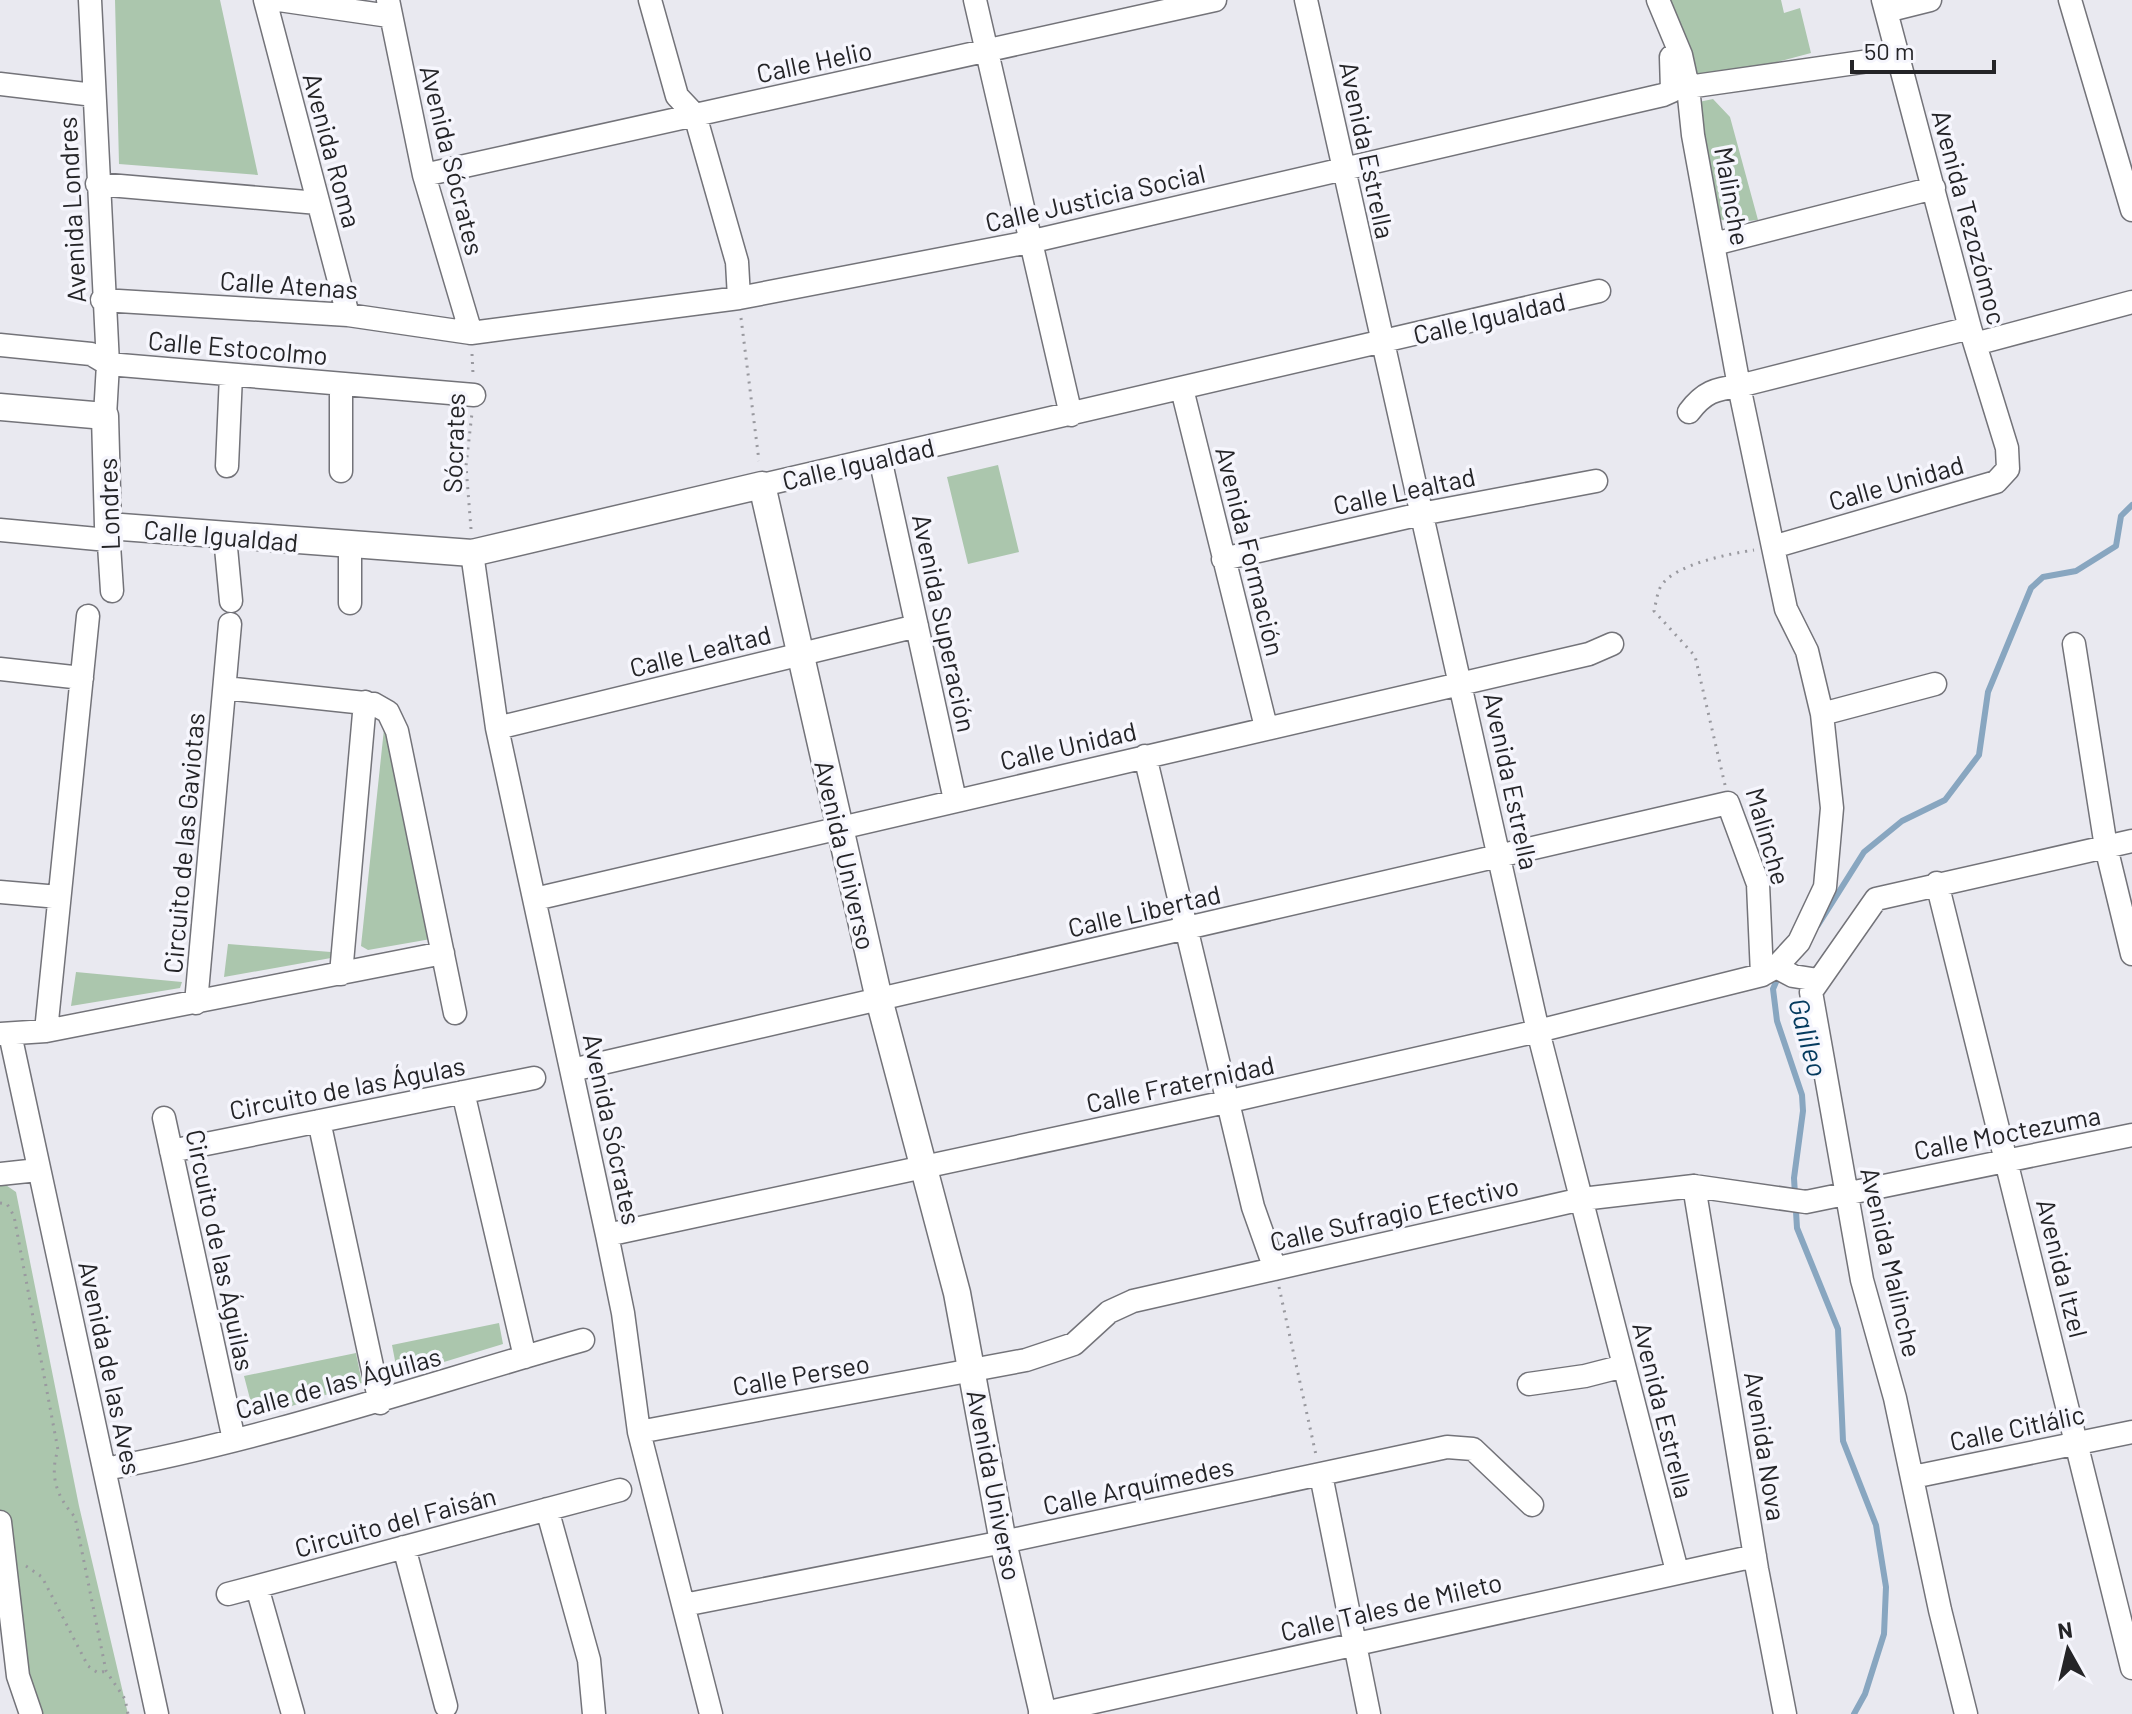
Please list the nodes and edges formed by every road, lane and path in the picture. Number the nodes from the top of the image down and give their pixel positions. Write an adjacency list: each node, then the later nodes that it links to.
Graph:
1 (90, 0): 18 (street, Avenida Londres)
2 (265, 0): 24 (street, Avenida Roma)
3 (279, 0): 12 (street)
4 (650, 0): 19 (street)
5 (975, 0): 14 (street)
6 (1215, 0): 14 (street, Calle Helio)
7 (1306, 0): 20 (street, Avenida Estrella)
8 (1658, 0): 13 (street, Malinche)
9 (1930, 0): 11 (street)
10 (2070, 0): 25 (street)
11 (1884, 5): 15 (street, Avenida Tezozómoc)
12 (388, 8): 21 (street, Avenida Sócrates)
13 (1673, 37): 17 (street, Malinche); 20 (street, Calle Justicia Social)
14 (987, 52): 19 (street, Calle Helio); 26 (street)
15 (1897, 57): 17 (street); 23 (street, Avenida Tezozómoc)
16 (0, 84): 18 (street)
17 (1688, 87): 27 (street, Malinche)
18 (94, 95): 22 (street, Avenida Londres)
19 (695, 115): 21 (street, Calle Helio); 29 (street)
20 (1343, 169): 26 (street, Calle Justicia Social); 35 (street, Avenida Estrella)
21 (424, 175): 33 (street, Avenida Sócrates)
22 (97, 184): 24 (street); 30 (street, Avenida Londres)
23 (1934, 188): 27 (street); 34 (street, Avenida Tezozómoc)
24 (318, 203): 32 (street, Avenida Roma)
25 (2132, 210)
26 (1029, 242): 29 (street, Calle Justicia Social); 45 (street)
27 (1714, 244): 40 (street, Malinche)
28 (1599, 291): 35 (street, Calle Igualdad)
29 (739, 298): 33 (street, Calle Justicia Social); 52 (path)
30 (102, 300): 32 (street, Calle Atenas); 37 (street, Avenida Londres)
31 (2132, 302): 34 (street)
32 (348, 315): 33 (street, Calle Atenas)
33 (471, 333): 42 (path, Sócrates)
34 (1972, 336): 40 (street); 47 (street, Avenida Tezozómoc)
35 (1382, 342): 41 (street, Calle Igualdad); 53 (street, Avenida Estrella)
36 (0, 345): 37 (street, Calle Estocolmo)
37 (108, 364): 38 (street, Calle Estocolmo); 46 (street, Avenida Londres)
38 (231, 375): 39 (street, Calle Estocolmo); 49 (street)
39 (341, 384): 42 (street, Calle Estocolmo); 50 (street)
40 (1739, 386): 44 (street); 58 (street, Malinche)
41 (1182, 389): 45 (street, Calle Igualdad); 60 (street, Avenida Formación)
42 (474, 395): 59 (path, Sócrates)
43 (0, 407): 46 (street)
44 (1689, 412)
45 (1071, 415): 48 (street, Calle Igualdad)
46 (105, 416): 55 (street, Londres)
47 (2007, 448): 58 (street, Calle Unidad)
48 (880, 458): 52 (street, Calle Igualdad); 66 (street, Avenida Superación)
49 (227, 466)
50 (341, 471)
51 (1596, 481): 53 (street, Calle Lealtad)
52 (762, 485): 59 (street, Calle Igualdad); 69 (street, Avenida Universo)
53 (1421, 514): 60 (street, Calle Lealtad); 72 (street, Avenida Estrella)
54 (0, 530): 55 (street)
55 (108, 533): 56 (street, Calle Igualdad); 61 (street, Londres)
56 (225, 537): 57 (street, Calle Igualdad); 62 (street)
57 (350, 546): 59 (street, Calle Igualdad); 63 (street)
58 (1773, 547): 76 (street, Malinche); 81 (path, Malinche)
59 (472, 553): 78 (street, Avenida Sócrates)
60 (1223, 559): 77 (street, Avenida Formación)
61 (112, 591)
62 (231, 601)
63 (350, 603)
64 (88, 616): 71 (street)
65 (230, 624): 74 (street, Circuito de las Gaviotas)
66 (917, 626): 69 (street, Calle Lealtad); 80 (street, Avenida Superación)
67 (1612, 644): 72 (street, Calle Unidad)
68 (2074, 644): 84 (street)
69 (800, 654): 78 (street, Calle Lealtad); 82 (street, Avenida Universo)
70 (0, 669): 71 (street)
71 (82, 678): 88 (street)
72 (1462, 681): 77 (street, Calle Unidad); 85 (street, Avenida Estrella)
73 (1935, 684): 76 (street)
74 (225, 688): 75 (street, Circuito de las Gaviotas); 97 (street, Circuito de las Gaviotas)
75 (365, 702): 91 (street); 94 (street)
76 (1822, 714): 93 (street, Malinche)
77 (1266, 727): 79 (street, Calle Unidad)
78 (497, 728): 89 (street, Avenida Sócrates)
79 (1145, 756): 80 (street, Calle Unidad); 90 (street)
80 (955, 800): 82 (street, Calle Unidad)
81 (1728, 803): 85 (street, Calle Libertad); 93 (street, Malinche)
82 (840, 827): 89 (street, Calle Unidad); 96 (street, Avenida Universo)
83 (2132, 841): 84 (street)
84 (2106, 847): 86 (street); 92 (street)
85 (1500, 856): 90 (street, Calle Libertad); 100 (street, Avenida Estrella)
86 (1937, 883): 95 (street); 110 (street, Avenida Itzel)
87 (0, 892): 88 (street)
88 (59, 897): 99 (street)
89 (535, 899): 102 (street, Avenida Sócrates)
90 (1184, 929): 96 (street, Calle Libertad); 105 (street)
91 (443, 953): 94 (street, Circuito de las Gaviotas); 98 (street)
92 (2132, 954)
93 (1769, 971): 95 (street); 100 (street, Calle Fraternidad)
94 (341, 974): 97 (street, Circuito de las Gaviotas)
95 (1818, 980): 115 (street, Avenida Malinche)
96 (879, 999): 102 (street, Calle Libertad); 111 (street, Avenida Universo)
97 (196, 1003): 99 (street, Circuito de las Gaviotas)
98 (455, 1013)
99 (46, 1031): 101 (street, Circuito de las Gaviotas)
100 (1538, 1031): 105 (street, Calle Fraternidad); 116 (street, Avenida Estrella)
101 (5, 1034): 112 (street, Avenida de las Aves)
102 (572, 1070): 118 (street, Avenida Sócrates)
103 (534, 1078): 104 (street, Circuito de las Águlas)
104 (463, 1092): 107 (street, Circuito de las Águlas); 121 (street)
105 (1226, 1102): 111 (street, Calle Fraternidad); 119 (street)
106 (164, 1118): 109 (street, Circuito de las Águilas)
107 (319, 1121): 109 (street, Circuito de las Águlas); 125 (street)
108 (2132, 1135): 110 (street, Calle Moctezuma)
109 (171, 1151): 128 (street, Circuito de las Águilas)
110 (2007, 1160): 115 (street, Calle Moctezuma); 129 (street, Avenida Itzel)
111 (923, 1168): 118 (street, Calle Fraternidad); 123 (street, Avenida Universo)
112 (38, 1170): 113 (street); 130 (street, Avenida de las Aves)
113 (0, 1174)
114 (1694, 1186): 115 (street, Calle Sufragio Efectivo); 116 (street, Calle Sufragio Efectivo); 139 (street, Avenida Nova)
115 (1846, 1193): 132 (street, Avenida Malinche)
116 (1582, 1199): 119 (street, Calle Sufragio Efectivo); 122 (street, Avenida Estrella)
117 (0, 1203): 147 (path)
118 (607, 1235): 126 (street, Avenida Sócrates)
119 (1275, 1269): 123 (street, Calle Sufragio Efectivo); 131 (path)
120 (583, 1340): 121 (street, Calle de las Águilas)
121 (525, 1357): 125 (street, Calle de las Águilas)
122 (1624, 1366): 124 (street); 141 (street, Avenida Estrella)
123 (973, 1371): 126 (street, Calle Perseo); 137 (street, Avenida Universo)
124 (1529, 1384)
125 (380, 1403): 128 (street, Calle de las Águilas)
126 (639, 1432): 144 (street, Avenida Sócrates)
127 (2132, 1432): 129 (street, Calle Citlálic)
128 (234, 1440): 130 (street, Calle de las Águilas)
129 (2078, 1443): 132 (street, Calle Citlálic); 146 (street, Avenida Itzel)
130 (105, 1469): 152 (street, Avenida de las Aves)
131 (1321, 1475): 134 (street, Calle Arquímedes); 137 (street, Calle Arquímedes); 145 (street)
132 (1913, 1477): 159 (street, Avenida Malinche)
133 (620, 1490): 135 (street, Circuito del Faisán)
134 (1532, 1505)
135 (547, 1509): 138 (street, Circuito del Faisán); 154 (street)
136 (0, 1522): 148 (street)
137 (1003, 1542): 144 (street, Calle Arquímedes); 156 (street, Avenida Universo)
138 (404, 1547): 142 (street, Circuito del Faisán); 149 (street)
139 (1755, 1556): 141 (street, Calle Tales de Mileto); 158 (street, Avenida Nova)
140 (18, 1562): 147 (path)
141 (1677, 1571): 145 (street, Calle Tales de Mileto)
142 (257, 1587): 143 (street, Circuito del Faisán); 153 (street)
143 (228, 1594)
144 (684, 1605): 155 (street, Avenida Sócrates)
145 (1355, 1643): 156 (street, Calle Tales de Mileto); 157 (street)
146 (2132, 1668)
147 (106, 1671): 151 (path)
148 (9, 1672): 150 (street)
149 (446, 1706)
150 (31, 1714)
151 (128, 1714)
152 (157, 1714)
153 (293, 1714)
154 (594, 1714)
155 (711, 1714)
156 (1042, 1714)
157 (1369, 1714)
158 (1785, 1714)
159 (1966, 1714)

